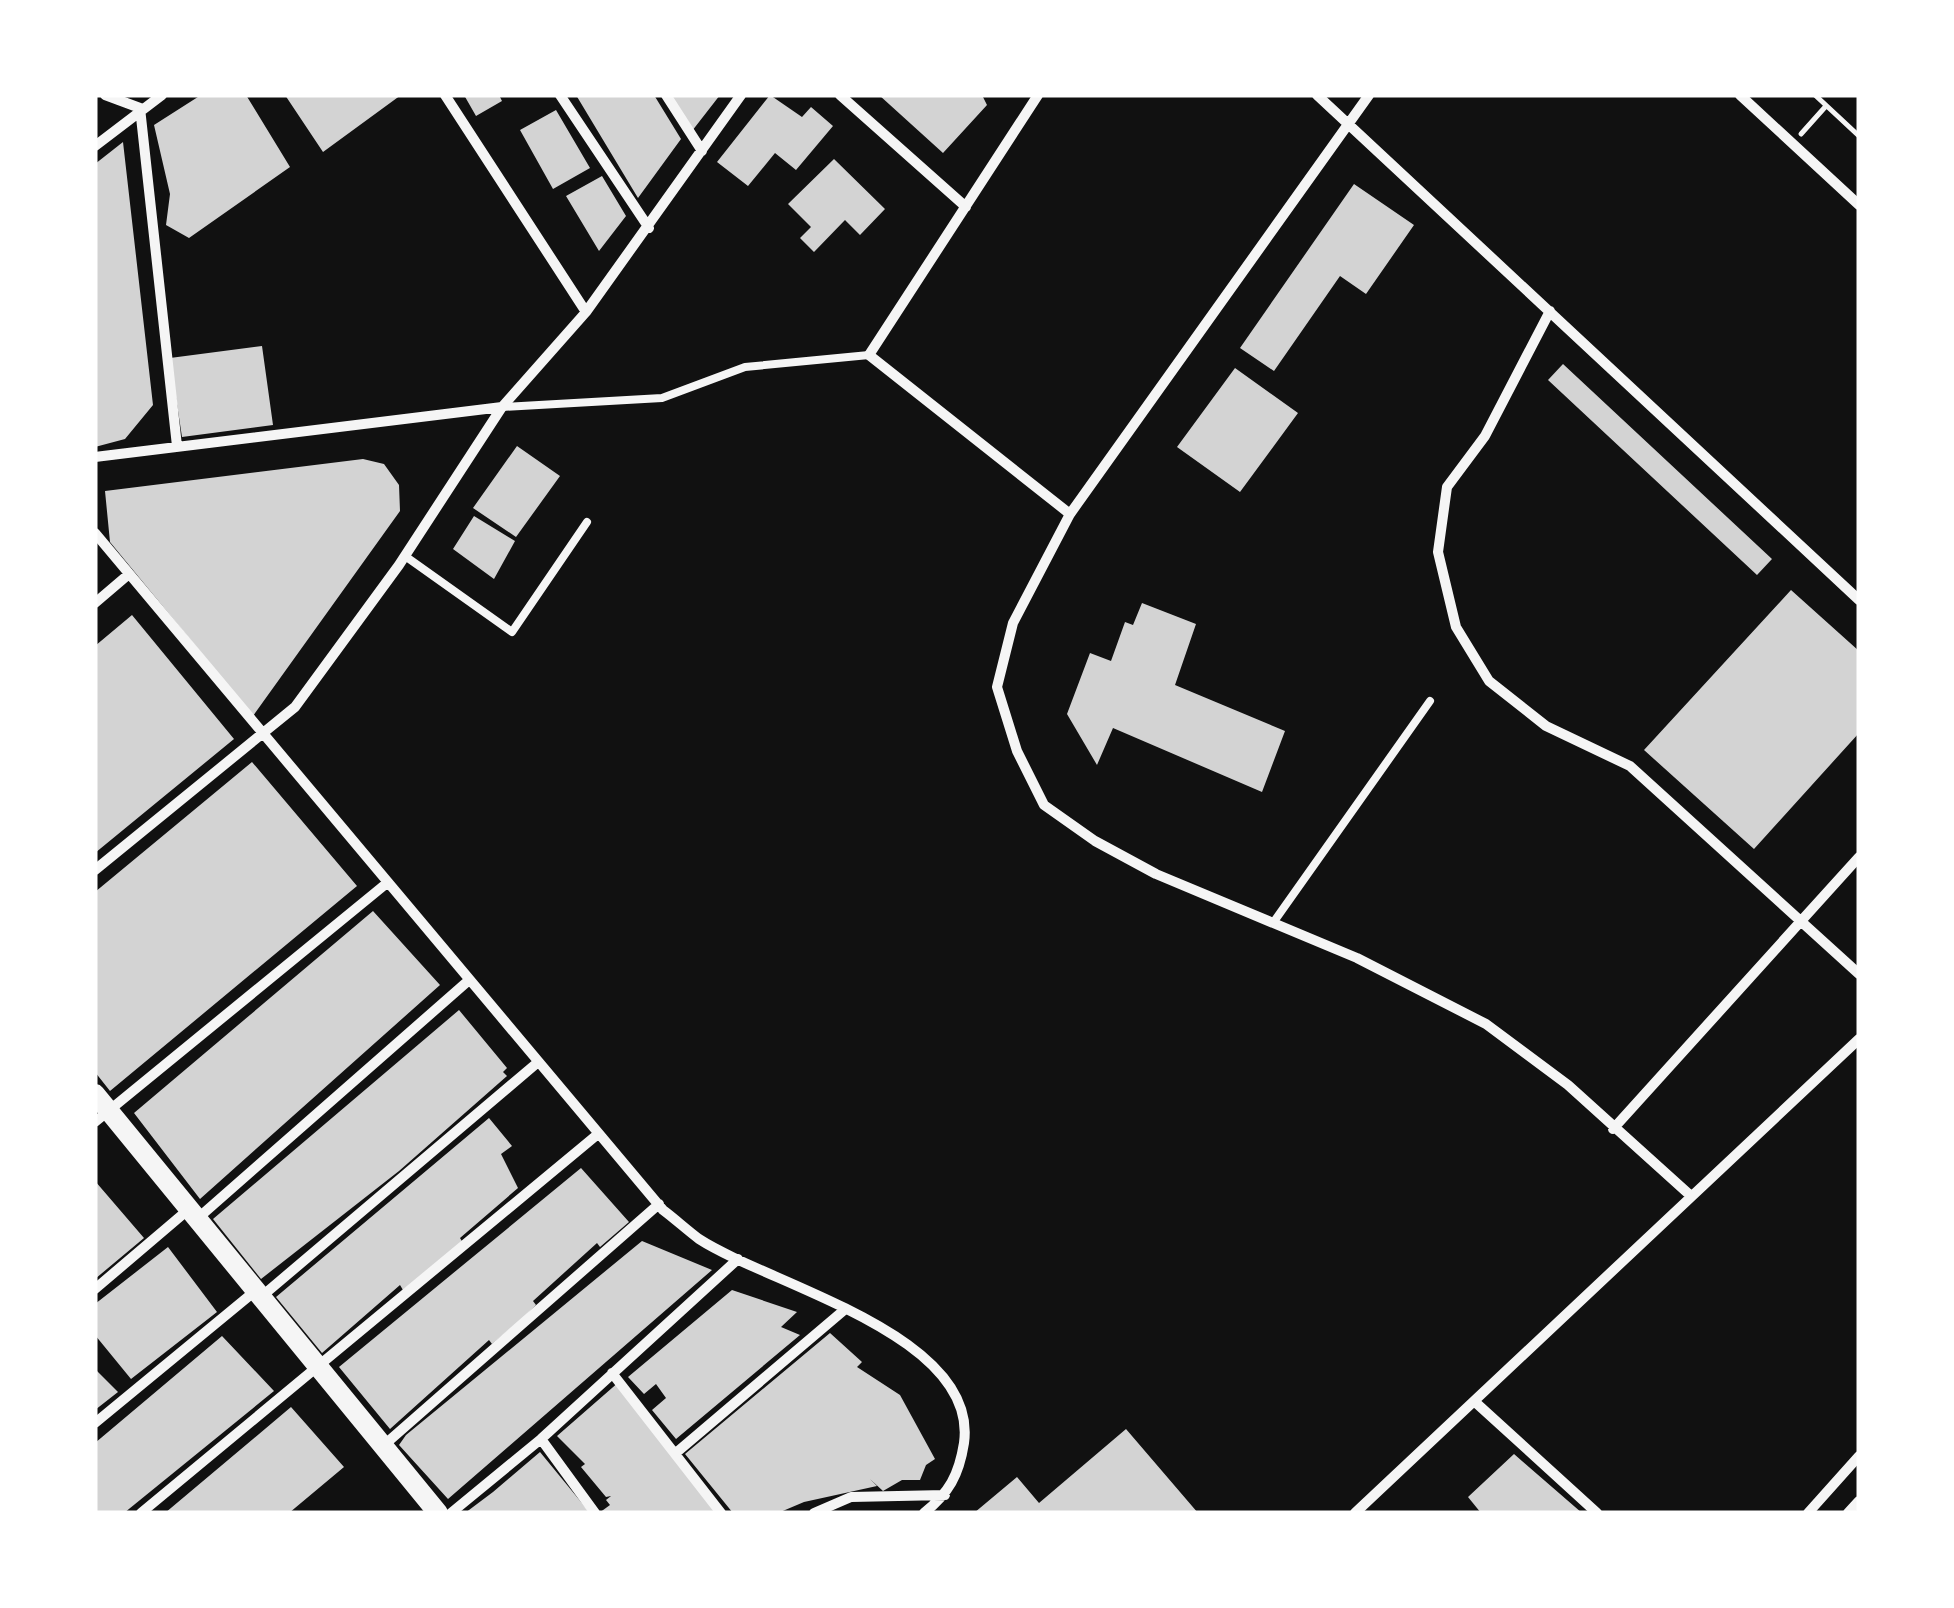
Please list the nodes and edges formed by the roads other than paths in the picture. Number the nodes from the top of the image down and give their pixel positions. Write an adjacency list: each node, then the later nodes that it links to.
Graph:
1 (105, 95): 12 (street)
2 (162, 95): 12 (street)
3 (445, 95): 20 (street)
4 (560, 95): 18 (street)
5 (666, 95): 15 (street)
6 (741, 95): 15 (street)
7 (840, 95): 17 (street)
8 (1038, 95): 17 (street)
9 (1317, 95): 13 (street)
10 (1369, 95): 13 (street)
11 (1740, 95): 16 (street)
12 (140, 108): 14 (street); 23 (street)
13 (1349, 122): 19 (street); 25 (street)
14 (95, 146)
15 (702, 151): 18 (street)
16 (1859, 206)
17 (966, 207): 21 (street)
18 (649, 228): 20 (street)
19 (1550, 311): 30 (street); 37 (street)
20 (586, 312): 22 (street)
21 (869, 355): 22 (lane); 25 (street)
22 (502, 406): 23 (street); 28 (street)
23 (176, 446): 24 (street)
24 (95, 457)
25 (1070, 514): 38 (street)
26 (587, 522): 28 (lane)
27 (95, 534): 29 (street)
28 (405, 556): 33 (street)
29 (129, 574): 31 (street); 33 (street)
30 (1859, 600)
31 (95, 603)
32 (1430, 701): 38 (lane)
33 (264, 734): 35 (street); 36 (street)
34 (1859, 857): 37 (street)
35 (95, 870)
36 (387, 883): 40 (street); 43 (street)
37 (1804, 920): 39 (street); 44 (street)
38 (1273, 923): 44 (street)
39 (1859, 974)
40 (468, 981): 42 (street); 48 (street)
41 (1859, 1038): 46 (street)
42 (537, 1062): 45 (street); 51 (street)
43 (100, 1109): 48 (main road)
44 (1613, 1129): 46 (street)
45 (598, 1134): 47 (street); 53 (street)
46 (1692, 1196): 55 (street)
47 (659, 1204): 49 (street); 58 (street)
48 (193, 1214): 50 (street); 51 (main road)
49 (738, 1259): 52 (street); 54 (street)
50 (95, 1290)
51 (258, 1294): 53 (main road); 56 (street)
52 (843, 1311): 59 (street); 61 (street)
53 (320, 1369): 58 (main road); 63 (street)
54 (612, 1373): 57 (street); 59 (street)
55 (1474, 1401): 70 (street); 71 (street)
56 (95, 1423)
57 (541, 1439): 65 (street); 66 (street)
58 (384, 1446): 64 (main road)
59 (677, 1452): 67 (street)
60 (1859, 1456): 72 (street)
61 (946, 1494): 68 (street); 69 (street)
62 (1859, 1502): 73 (street)
63 (140, 1513)
64 (438, 1513)
65 (451, 1513)
66 (595, 1513)
67 (721, 1513)
68 (814, 1513)
69 (924, 1513)
70 (1355, 1513)
71 (1598, 1513)
72 (1808, 1513)
73 (1848, 1513)

